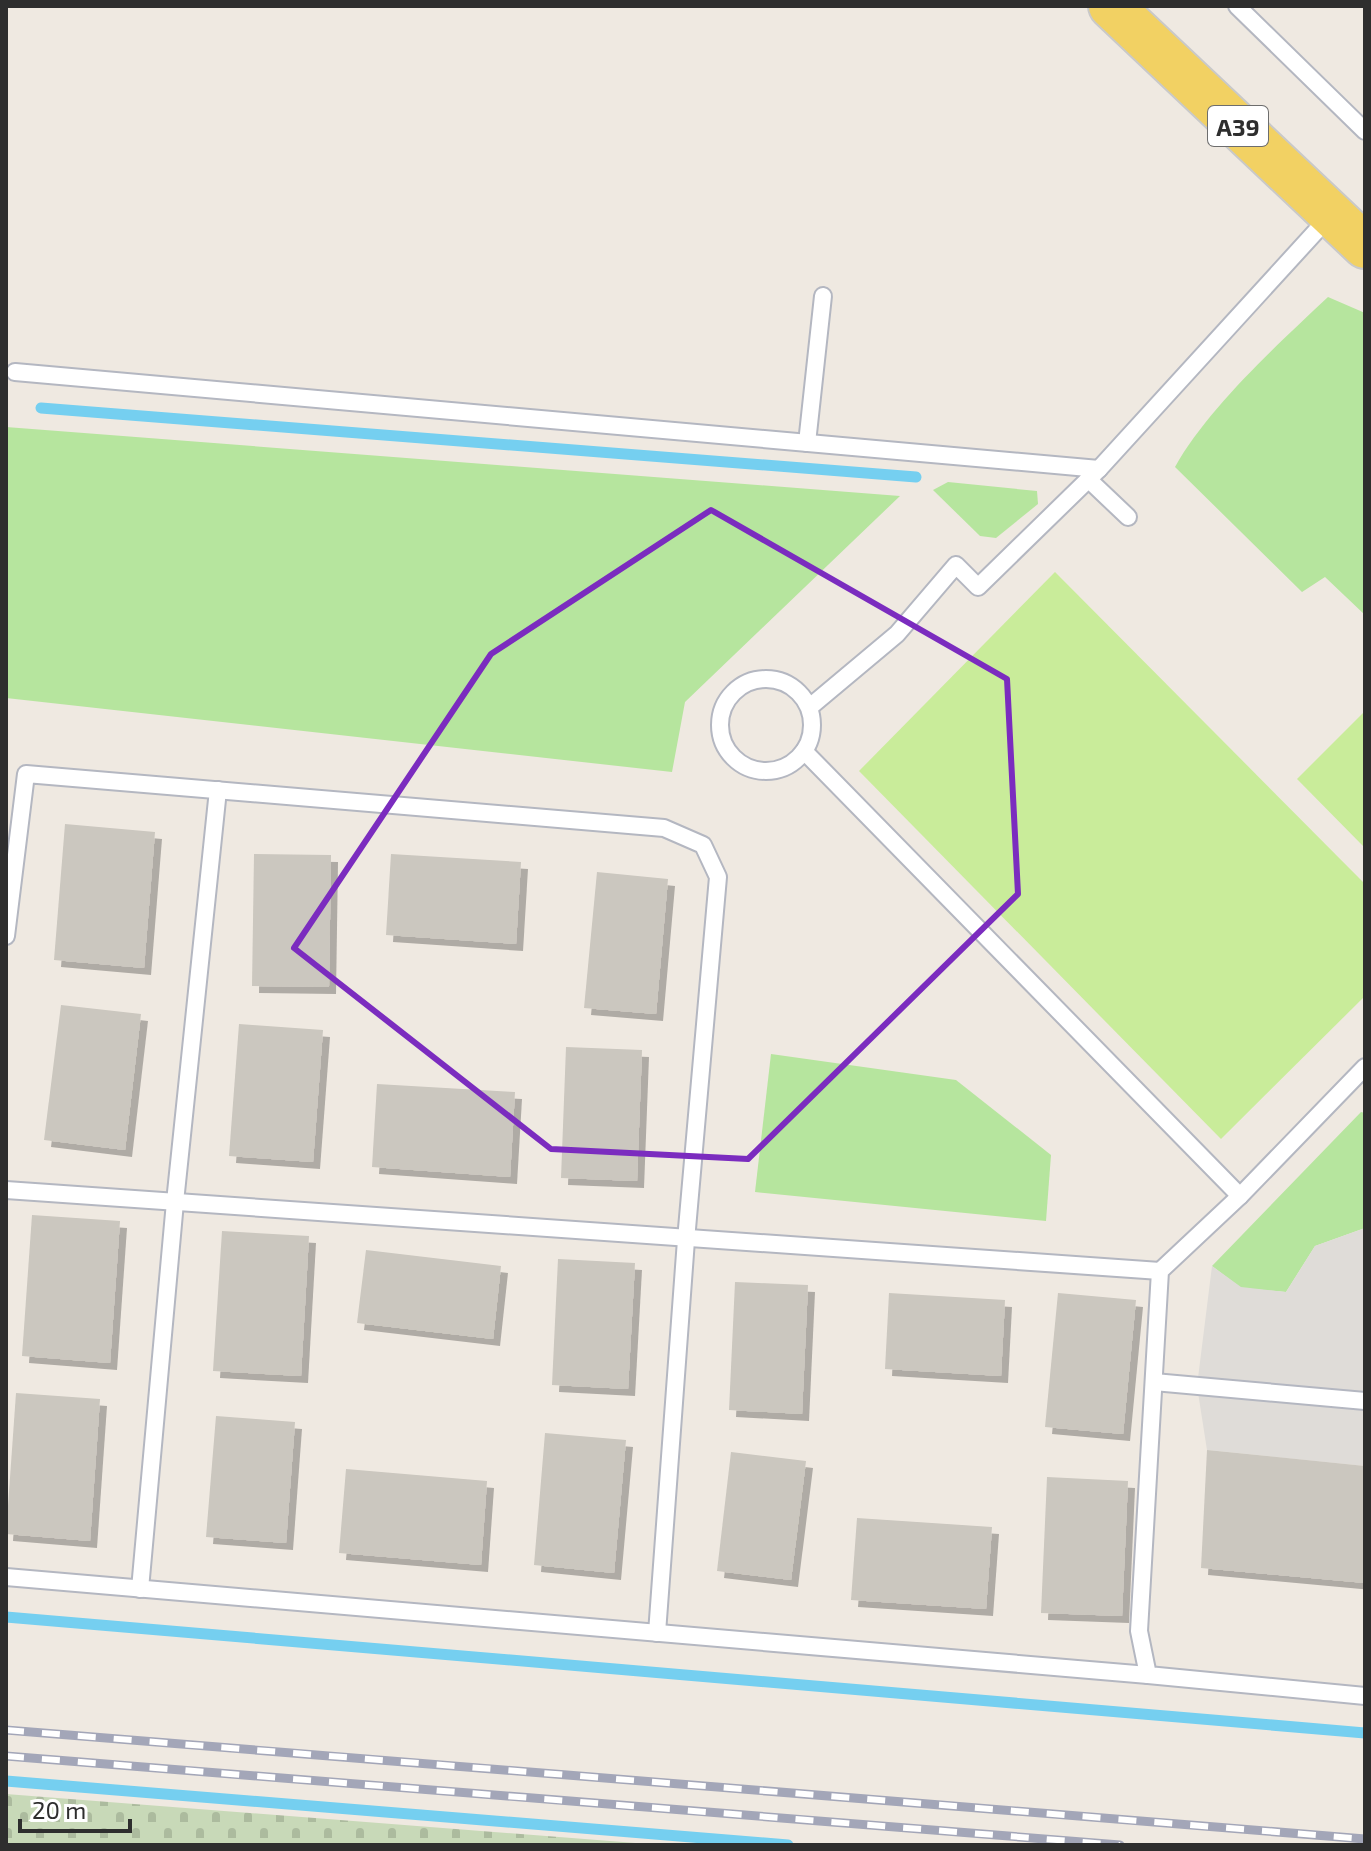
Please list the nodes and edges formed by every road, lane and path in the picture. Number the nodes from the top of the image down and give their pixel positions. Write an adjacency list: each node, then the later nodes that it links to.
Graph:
1 (1111, 6): 4 (main road, A39)
2 (1237, 6): 3 (lane)
3 (1365, 131)
4 (1332, 214): 5 (main road, A39); 9 (lane)
5 (1365, 246)
6 (823, 296): 8 (lane)
7 (15, 372): 8 (lane)
8 (807, 443): 9 (lane)
9 (1093, 474): 10 (lane); 11 (lane)
10 (1128, 517)
11 (811, 706): 12 (lane); 12 (lane)
12 (804, 751): 17 (lane)
13 (218, 790): 14 (lane); 18 (lane); 19 (lane)
14 (6, 936)
15 (1365, 1067): 17 (lane)
16 (6, 1190): 18 (lane)
17 (1240, 1196): 20 (lane)
18 (175, 1202): 19 (lane); 24 (lane)
19 (686, 1240): 20 (lane); 25 (lane)
20 (1160, 1271): 21 (lane)
21 (1154, 1382): 22 (lane); 26 (lane)
22 (1365, 1401)
23 (6, 1577): 24 (lane)
24 (140, 1589): 25 (lane)
25 (657, 1633): 26 (lane)
26 (1148, 1675): 27 (lane)
27 (1365, 1696)

